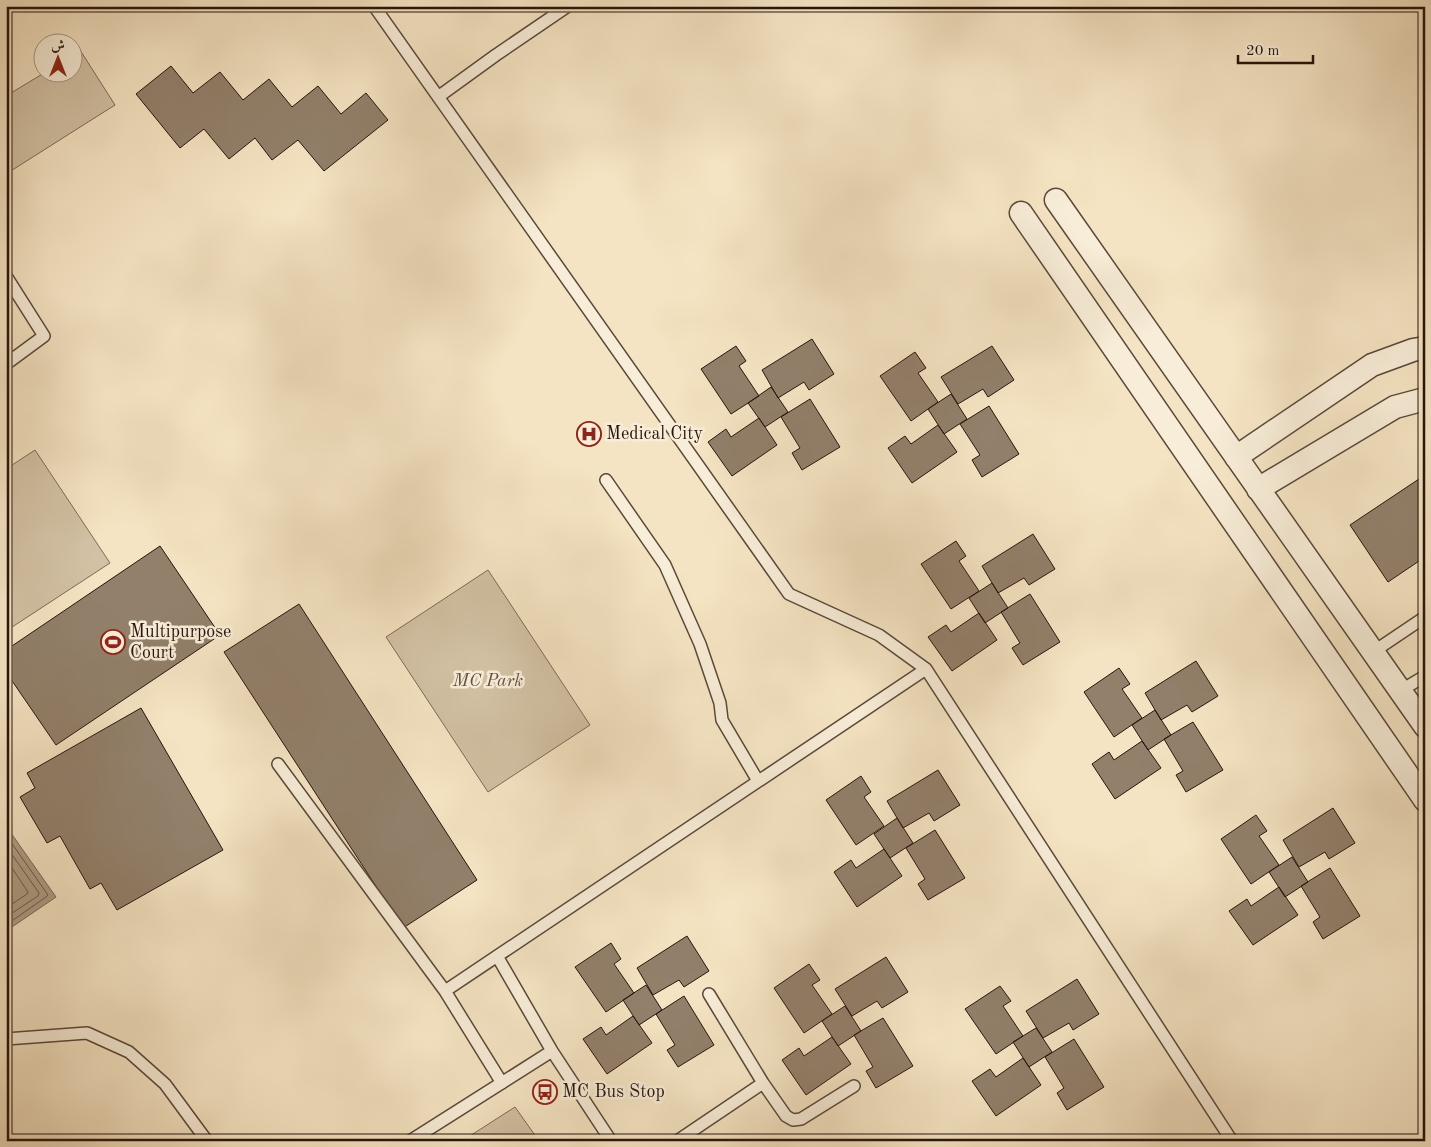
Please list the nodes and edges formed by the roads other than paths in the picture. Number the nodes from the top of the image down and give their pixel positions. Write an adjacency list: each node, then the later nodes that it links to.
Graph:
1 (374, 6): 3 (lane)
2 (568, 6): 3 (lane)
3 (438, 97): 15 (lane)
4 (1056, 200): 10 (street)
5 (1021, 213): 21 (street)
6 (6, 276): 8 (lane)
7 (1425, 348): 10 (street)
8 (6, 364)
9 (1425, 399): 12 (street)
10 (1236, 457): 12 (street)
11 (606, 480): 20 (lane)
12 (1258, 489): 14 (street)
13 (1425, 617): 14 (lane)
14 (1373, 652): 17 (street)
15 (926, 669): 20 (lane); 34 (lane)
16 (1425, 676): 17 (lane)
17 (1400, 691): 18 (street)
18 (1425, 726)
19 (278, 764): 23 (lane)
20 (758, 781): 22 (lane)
21 (1425, 800)
22 (497, 956): 23 (lane); 26 (lane)
23 (445, 991): 27 (lane)
24 (709, 994): 28 (lane)
25 (6, 1039): 30 (lane)
26 (552, 1051): 27 (lane); 32 (lane)
27 (502, 1083): 31 (lane)
28 (764, 1083): 29 (lane); 33 (lane)
29 (854, 1086)
30 (207, 1141)
31 (410, 1141)
32 (611, 1141)
33 (677, 1141)
34 (1232, 1141)

